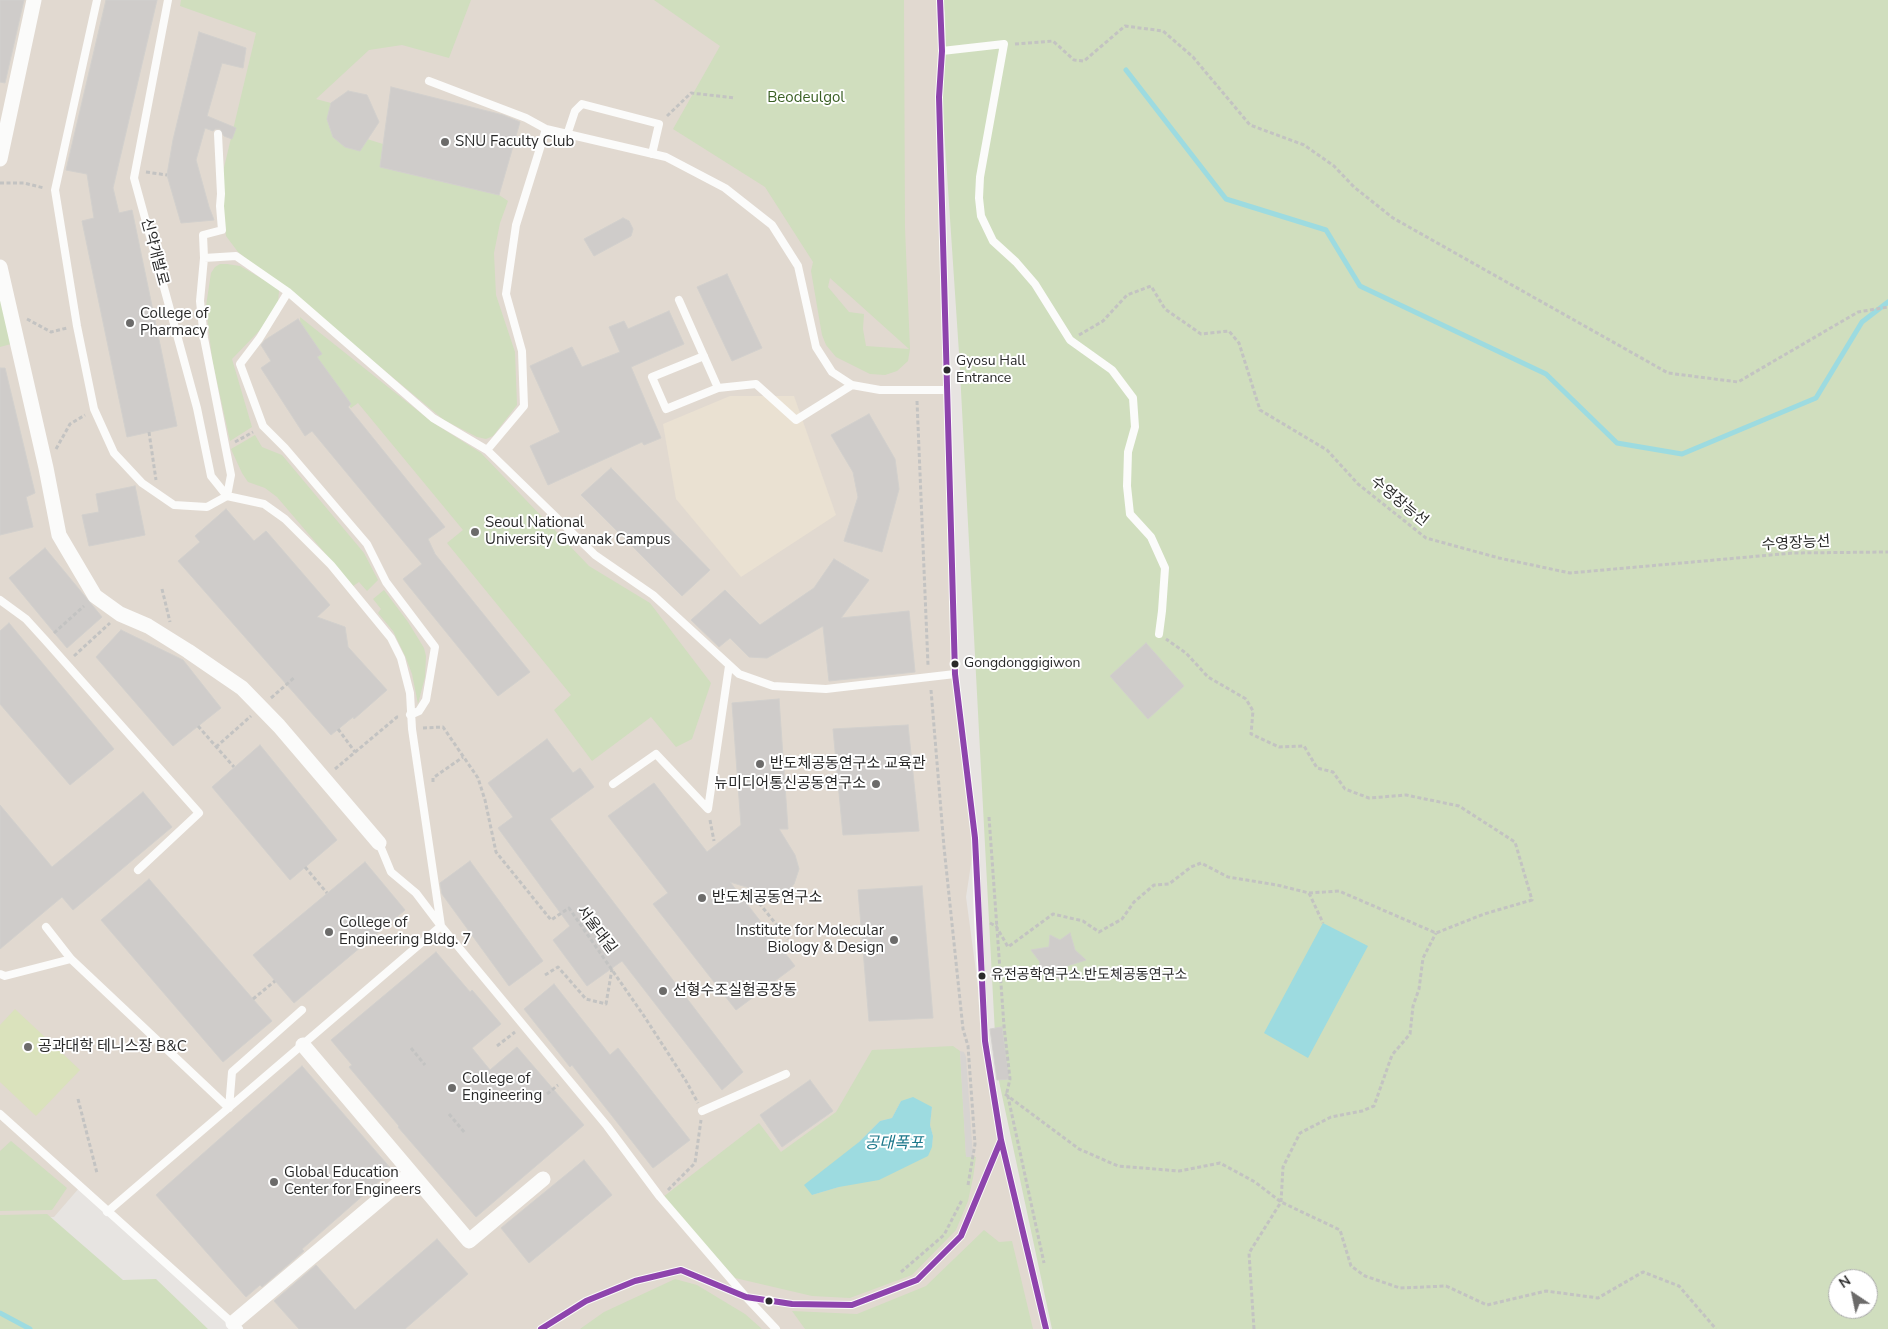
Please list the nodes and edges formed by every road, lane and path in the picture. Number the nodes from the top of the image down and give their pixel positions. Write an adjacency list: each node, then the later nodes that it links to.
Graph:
1 (34, 0): 14 (street)
2 (97, 0): 16 (lane)
3 (168, 0): 37 (lane, 신약개발로)
4 (940, 0): 6 (lane)
5 (1004, 44): 6 (lane); 21 (path); 24 (lane)
6 (942, 51): 29 (lane)
7 (429, 81): 10 (lane)
8 (735, 98): 9 (path)
9 (659, 124): 12 (lane); 13 (lane)
10 (546, 129): 12 (lane); 34 (lane)
11 (218, 134): 17 (lane)
12 (567, 135): 13 (lane)
13 (652, 154): 26 (lane)
14 (0, 159)
15 (0, 183): 16 (path)
16 (54, 190): 23 (lane)
17 (204, 258): 19 (lane); 33 (lane)
18 (0, 267): 22 (street)
19 (288, 292): 31 (lane); 34 (lane)
20 (679, 300): 25 (lane)
21 (1888, 307)
22 (11, 310): 23 (path); 35 (street)
23 (77, 326): 30 (lane)
24 (1070, 340): 38 (path, 수영장능선); 43 (lane)
25 (704, 356): 27 (lane); 27 (lane)
26 (852, 385): 27 (lane); 28 (lane)
27 (718, 388)
28 (917, 390): 29 (lane); 47 (path)
29 (946, 390): 49 (lane)
30 (94, 409): 35 (path); 36 (lane)
31 (263, 426): 33 (path); 51 (lane)
32 (149, 432): 36 (path)
33 (226, 448): 37 (lane)
34 (487, 450): 48 (lane)
35 (46, 468): 40 (street)
36 (158, 493): 37 (lane)
37 (226, 496): 51 (lane)
38 (1888, 552)
39 (162, 589): 45 (path)
40 (95, 596): 42 (street); 44 (path)
41 (0, 600): 44 (lane)
42 (120, 614): 45 (street); 46 (path)
43 (1159, 634): 73 (path)
44 (46, 641): 46 (lane)
45 (174, 643): 57 (street)
46 (66, 663): 64 (lane)
47 (928, 665)
48 (729, 666): 49 (lane); 59 (lane)
49 (955, 674): 68 (lane)
50 (931, 690): 102 (path)
51 (410, 716): 54 (lane); 55 (path)
52 (198, 726): 56 (path)
53 (338, 729): 55 (path)
54 (412, 729): 70 (lane); 76 (path, 서울대길)
55 (356, 752): 57 (path)
56 (234, 768)
57 (324, 778): 62 (street)
58 (613, 784): 59 (lane)
59 (708, 808): 61 (path)
60 (989, 816): 71 (path)
61 (714, 841)
62 (379, 843): 70 (lane)
63 (305, 867): 65 (path)
64 (138, 870)
65 (327, 893)
66 (751, 893): 74 (path)
67 (1308, 894): 69 (path); 71 (path); 73 (path)
68 (978, 918): 71 (path); 88 (lane)
69 (1323, 923)
70 (441, 926): 83 (lane); 104 (lane)
71 (996, 926): 91 (path)
72 (46, 927): 75 (lane)
73 (1436, 933): 105 (path)
74 (788, 939)
75 (71, 959): 77 (lane); 93 (lane)
76 (612, 969): 78 (path); 94 (path, 서울대길)
77 (0, 974)
78 (545, 975)
79 (275, 981): 80 (path)
80 (253, 999)
81 (302, 1010): 93 (lane)
82 (515, 1032): 84 (path)
83 (303, 1045): 93 (lane); 99 (street)
84 (497, 1046)
85 (411, 1048): 86 (path)
86 (425, 1065)
87 (786, 1074): 94 (lane)
88 (991, 1083): 91 (path); 98 (lane)
89 (559, 1085): 90 (path)
90 (547, 1094)
91 (1008, 1096): 105 (path); 107 (path)
92 (78, 1099): 100 (path)
93 (229, 1108): 106 (lane)
94 (702, 1111): 104 (path)
95 (0, 1114): 106 (lane)
96 (449, 1114): 97 (path)
97 (465, 1133)
98 (1001, 1140): 109 (lane); 113 (lane)
99 (411, 1173): 101 (street); 110 (street)
100 (97, 1174)
101 (543, 1179)
102 (968, 1188)
103 (964, 1196): 108 (path)
104 (660, 1197): 109 (lane)
105 (1281, 1202): 114 (path); 115 (path)
106 (107, 1212): 110 (lane)
107 (1046, 1271)
108 (899, 1274)
109 (746, 1297): 111 (lane); 112 (lane)
110 (236, 1326)
111 (541, 1329)
112 (776, 1329)
113 (1046, 1329)
114 (1254, 1329)
115 (1716, 1329)

